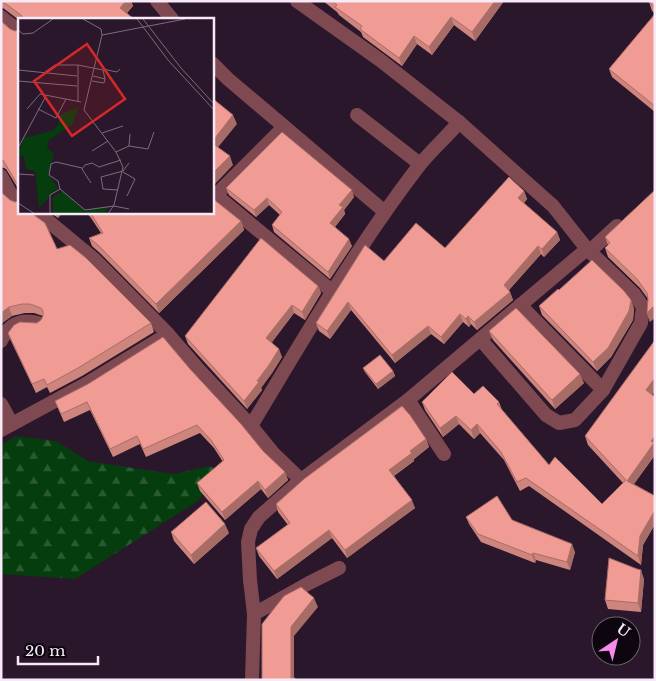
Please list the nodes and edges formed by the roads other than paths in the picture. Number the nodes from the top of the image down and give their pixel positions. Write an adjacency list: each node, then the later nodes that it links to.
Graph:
1 (156, 1): 4 (street)
2 (297, 1): 8 (street)
3 (1, 17): 5 (street)
4 (171, 18)
5 (18, 30)
6 (214, 65): 9 (street)
7 (357, 115): 10 (street)
8 (459, 122): 10 (street); 17 (street)
9 (284, 127): 12 (street); 14 (street)
10 (420, 164): 14 (street)
11 (1, 176): 13 (street)
12 (214, 194): 18 (street)
13 (11, 199)
14 (384, 212): 18 (street)
15 (37, 214): 22 (street)
16 (627, 217): 17 (street)
17 (590, 250): 19 (street); 20 (street); 25 (street)
18 (333, 292): 28 (street)
19 (520, 305): 23 (street); 25 (street)
20 (655, 306)
21 (38, 323): 24 (street)
22 (168, 334): 28 (street); 29 (street)
23 (480, 340): 25 (street); 26 (street)
24 (1, 341)
25 (603, 390)
26 (408, 400): 30 (street); 31 (street)
27 (1, 404): 29 (street)
28 (251, 426): 31 (street)
29 (7, 427)
30 (444, 454)
31 (301, 480): 33 (street)
32 (339, 568): 33 (street)
33 (254, 614): 34 (street)
34 (252, 680)

